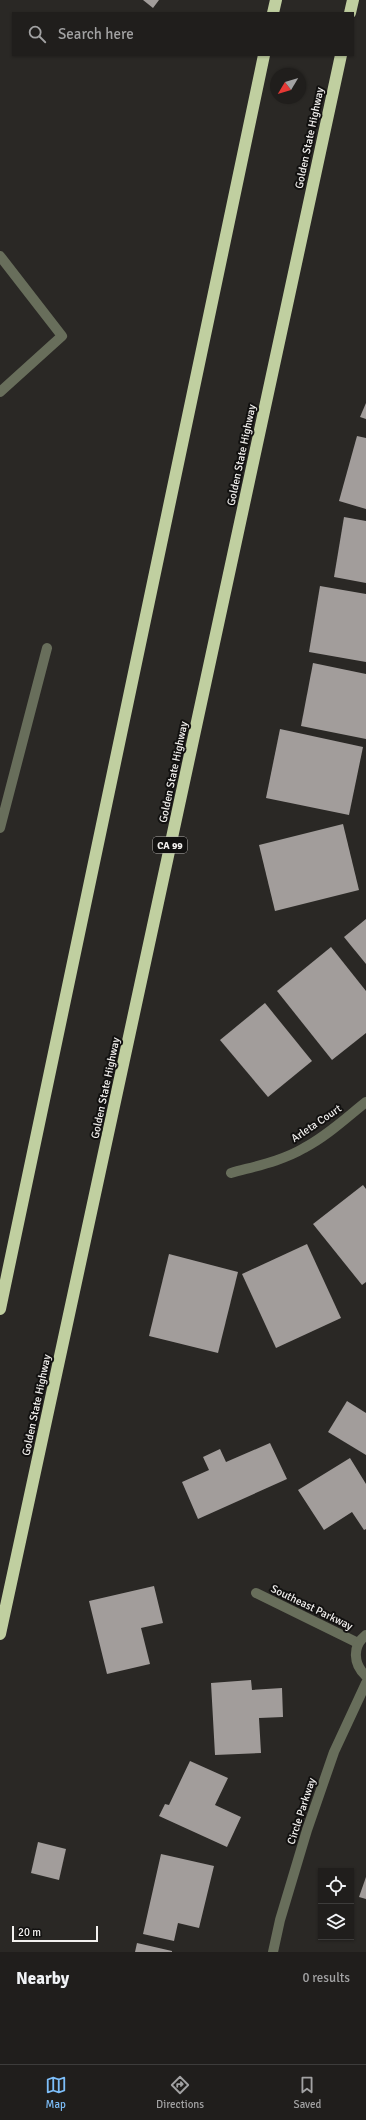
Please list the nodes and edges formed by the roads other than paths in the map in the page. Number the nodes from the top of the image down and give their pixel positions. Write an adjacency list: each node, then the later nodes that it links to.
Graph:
1 (276, 0): 3 (highway)
2 (353, 0): 4 (highway)
3 (273, 12)
4 (350, 12)
5 (264, 56): 13 (highway)
6 (341, 56): 15 (highway, Golden State Highway / CA 99)
7 (0, 256): 8 (street)
8 (1, 389)
9 (47, 648): 10 (street)
10 (0, 828)
11 (366, 1102): 12 (street, Arleta Court)
12 (231, 1173)
13 (0, 1309)
14 (256, 1593): 17 (street, Southeast Parkway)
15 (0, 1634)
16 (366, 1634): 17 (street)
17 (358, 1643): 18 (street)
18 (366, 1676)
19 (366, 1683): 20 (street, Circle Parkway)
20 (273, 1952)

